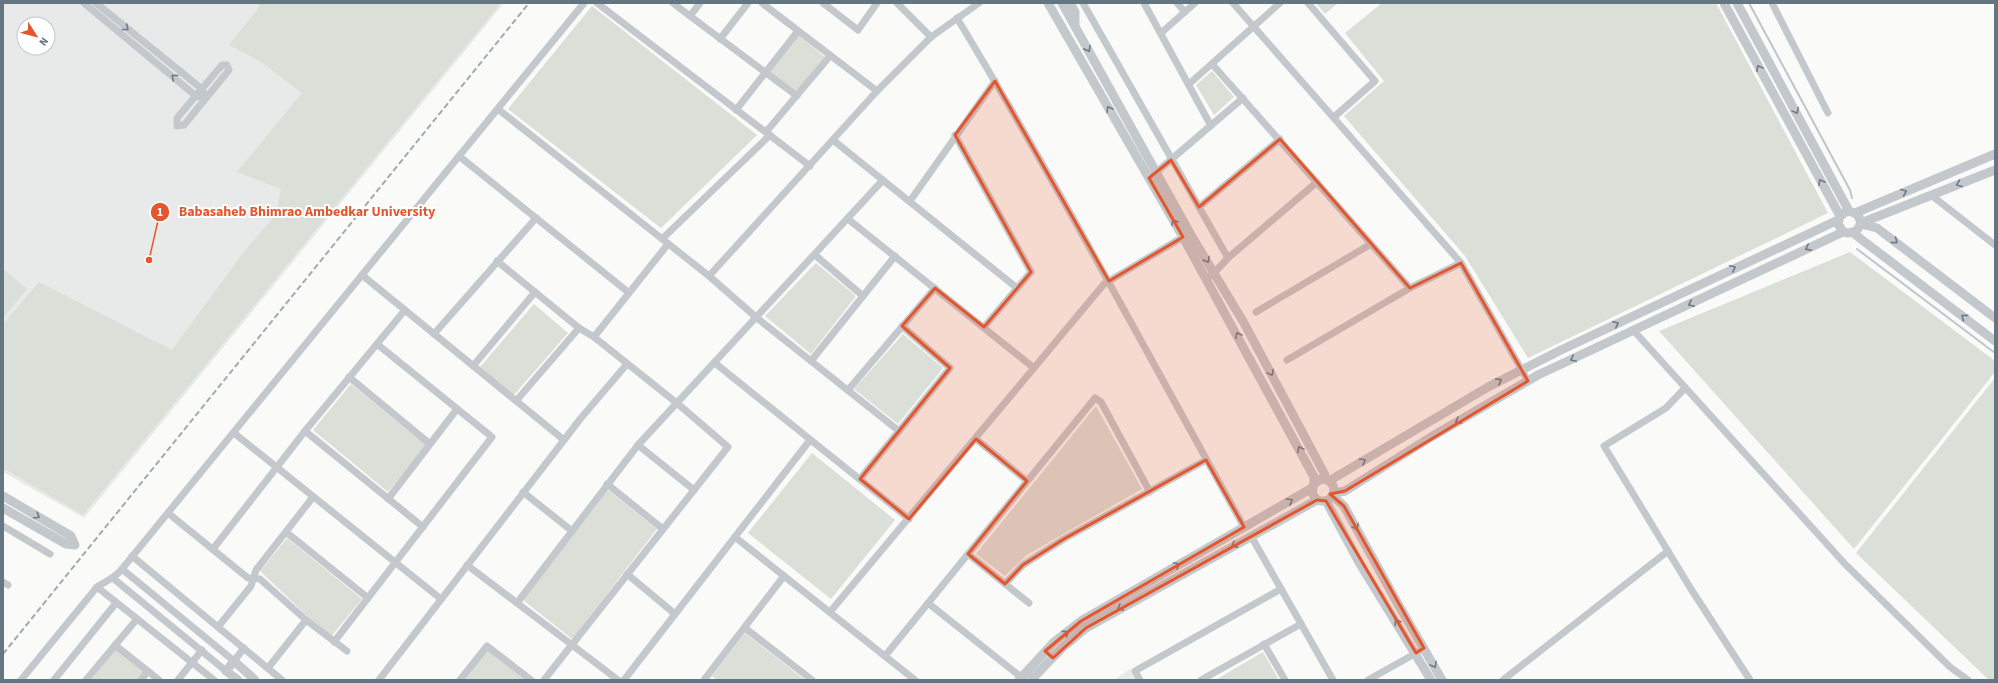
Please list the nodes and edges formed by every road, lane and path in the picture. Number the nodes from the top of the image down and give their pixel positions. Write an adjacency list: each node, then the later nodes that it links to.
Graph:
1 (84, 3): 42 (street, one-way to 1)
2 (96, 3): 40 (street, one-way to 40)
3 (584, 3): 46 (street)
4 (597, 3): 47 (street)
5 (673, 3): 27 (street)
6 (700, 3): 27 (street)
7 (748, 3): 34 (street)
8 (762, 3): 31 (street)
9 (877, 3): 24 (street)
10 (897, 3): 33 (street)
11 (979, 3): 28 (street)
12 (1062, 3): 29 (street)
13 (1070, 3): 29 (street)
14 (1083, 3): 57 (street)
15 (1144, 3): 32 (street)
16 (1177, 3): 26 (street)
17 (1195, 3): 26 (street)
18 (1233, 3): 30 (street)
19 (1280, 3): 30 (street)
20 (1308, 3): 49 (street)
21 (1724, 3): 69 (street, one-way to 21)
22 (1737, 3): 67 (street, one-way to 67)
23 (1772, 3): 48 (street)
24 (827, 4)
25 (1046, 4): 61 (street, one-way to 25)
26 (1185, 12): 32 (street)
27 (690, 16): 34 (street)
28 (957, 18): 33 (street); 38 (street)
29 (1075, 26): 60 (street, one-way to 60)
30 (1254, 26): 36 (street); 49 (street)
31 (798, 31): 35 (street); 37 (street)
32 (1161, 33): 39 (street)
33 (931, 38): 41 (street)
34 (720, 39): 37 (street)
35 (830, 56): 41 (street); 43 (street)
36 (1212, 64): 39 (street); 45 (street)
37 (765, 72): 43 (street); 47 (street)
38 (995, 80): 52 (street); 88 (street)
39 (1189, 84): 50 (street)
40 (202, 89): 42 (street); 44 (street); 44 (street)
41 (877, 92): 54 (street)
42 (196, 96): 44 (street); 44 (street)
43 (797, 96): 51 (street)
44 (206, 98)
45 (1243, 98): 50 (street); 53 (street)
46 (498, 108): 56 (street); 75 (street)
47 (736, 110): 51 (street)
48 (1828, 113)
49 (1334, 117): 83 (street)
50 (1211, 126): 57 (street)
51 (768, 134): 58 (street); 75 (street)
52 (956, 135): 65 (street); 90 (street)
53 (1280, 139): 63 (street); 66 (street)
54 (833, 140): 58 (street); 62 (street)
55 (1995, 154): 67 (street, one-way to 55)
56 (459, 156): 68 (street); 85 (street)
57 (1171, 160): 60 (street); 66 (street)
58 (810, 166): 86 (street)
59 (1995, 170): 64 (street, one-way to 64)
60 (1158, 172): 61 (street); 84 (street, one-way to 84)
61 (1149, 178): 74 (street, one-way to 61)
62 (883, 180): 65 (street); 70 (street)
63 (1317, 182): 78 (street); 81 (street)
64 (1931, 195): 71 (street); 76 (street)
65 (910, 202): 90 (street)
66 (1199, 207): 81 (street)
67 (1852, 212): 69 (street); 71 (street)
68 (536, 218): 82 (street); 93 (street)
69 (1839, 218): 72 (street); 113 (street, one-way to 69)
70 (848, 219): 79 (street); 80 (street)
71 (1861, 223): 72 (street); 98 (street, one-way to 98)
72 (1848, 232): 102 (street, one-way to 102); 105 (street, one-way to 72)
73 (1995, 234): 76 (street)
74 (1183, 237): 87 (street); 88 (street)
75 (662, 239): 77 (street)
76 (1992, 243)
77 (668, 244): 86 (street); 93 (street)
78 (1371, 244): 91 (street); 96 (street)
79 (815, 255): 94 (street); 97 (street)
80 (895, 256): 89 (street); 94 (street)
81 (1228, 258): 84 (street)
82 (497, 260): 92 (street); 103 (street)
83 (1460, 262): 91 (street); 113 (street)
84 (1214, 273): 87 (street); 132 (street, one-way to 132)
85 (362, 275): 95 (street); 123 (street)
86 (709, 276): 97 (street)
87 (1206, 279): 135 (street, one-way to 87)
88 (1109, 281): 112 (street); 129 (street)
89 (934, 288): 99 (street); 100 (street)
90 (1017, 288): 100 (street)
91 (1410, 288): 108 (street)
92 (535, 292): 101 (street); 111 (street)
93 (628, 292): 104 (street)
94 (863, 296): 107 (street)
95 (405, 310): 103 (street); 106 (street)
96 (1256, 312)
97 (757, 318): 107 (street); 109 (street)
98 (1995, 318)
99 (902, 326): 117 (street); 122 (street)
100 (984, 327): 112 (street)
101 (579, 328): 104 (street); 118 (street)
102 (1634, 331): 115 (street, one-way to 115); 116 (street)
103 (434, 334): 111 (street)
104 (594, 337): 110 (street)
105 (1995, 341)
106 (377, 344): 114 (street); 120 (street)
107 (811, 360): 117 (street)
108 (1288, 360)
109 (715, 363): 119 (street); 126 (street)
110 (627, 364): 119 (street); 125 (street)
111 (473, 366): 118 (street)
112 (1034, 368): 124 (street)
113 (1522, 370): 115 (street); 132 (street, one-way to 113)
114 (349, 377): 121 (street); 127 (street)
115 (1528, 381): 142 (street, one-way to 142)
116 (1685, 388): 155 (street); 230 (street)
117 (848, 390): 122 (street)
118 (516, 402): 125 (street)
119 (678, 404): 128 (street); 136 (street)
120 (457, 409): 127 (street); 147 (street)
121 (305, 431): 130 (street); 141 (street)
122 (899, 431): 131 (street)
123 (234, 433): 130 (street); 144 (street)
124 (976, 438): 133 (street); 145 (street)
125 (564, 440): 137 (street)
126 (810, 440): 131 (street); 153 (street)
127 (430, 444): 141 (street)
128 (638, 445): 134 (street); 136 (street)
129 (1206, 460): 138 (street); 148 (street)
130 (277, 467): 140 (street); 154 (street)
131 (860, 479): 145 (street)
132 (1328, 480): 135 (street); 142 (street)
133 (1027, 481): 138 (street); 157 (street)
134 (607, 484): 149 (street); 150 (street)
135 (1313, 486): 142 (street); 148 (street, one-way to 135)
136 (694, 490): 149 (street)
137 (523, 492): 150 (street); 160 (street)
138 (1150, 492): 166 (street)
139 (3, 496): 143 (street, one-way to 143)
140 (313, 497): 151 (street); 159 (street)
141 (388, 498): 147 (street)
142 (1327, 498): 152 (street); 187 (street, one-way to 187); 191 (street, one-way to 142)
143 (3, 508)
144 (168, 513): 154 (street); 158 (street)
145 (909, 519): 175 (street)
146 (3, 526): 156 (street)
147 (423, 527): 159 (street)
148 (1244, 527): 190 (street, one-way to 148)
149 (663, 529): 162 (street)
150 (572, 531): 172 (street)
151 (286, 532): 164 (street); 169 (street)
152 (1251, 536): 168 (street); 193 (street, one-way to 193)
153 (735, 537): 163 (street); 176 (street)
154 (213, 549): 164 (street)
155 (1668, 551): 228 (street); 229 (street)
156 (50, 554)
157 (968, 554): 166 (street); 173 (street)
158 (132, 556): 161 (street); 180 (street)
159 (395, 563): 169 (street); 170 (street)
160 (467, 565): 170 (street); 172 (street)
161 (122, 569): 165 (street); 194 (street)
162 (627, 574): 176 (street); 185 (street)
163 (784, 576): 175 (street); 181 (street)
164 (253, 578): 178 (street); 180 (street)
165 (114, 579): 167 (street); 188 (street)
166 (1005, 584): 174 (street)
167 (97, 588): 171 (street); 201 (street)
168 (1281, 589): 179 (street); 221 (street)
169 (368, 598): 182 (street)
170 (441, 599): 211 (street)
171 (116, 603): 177 (street); 202 (street)
172 (517, 603): 185 (street)
173 (928, 603): 192 (street); 200 (street)
174 (1029, 604)
175 (830, 612): 192 (street)
176 (675, 614): 216 (street)
177 (137, 619): 184 (street); 195 (street)
178 (306, 620): 182 (street); 196 (street)
179 (1301, 624): 183 (street); 224 (street)
180 (218, 627): 186 (street)
181 (745, 628): 217 (street); 218 (street)
182 (334, 642): 189 (street)
183 (1264, 644): 199 (street); 223 (street)
184 (115, 645): 198 (street); 203 (street)
185 (572, 645): 214 (street); 215 (street)
186 (244, 648): 194 (street); 196 (street)
187 (1424, 648): 191 (street); 227 (street, one-way to 227)
188 (202, 650): 195 (street); 197 (street)
189 (347, 651)
190 (1045, 651): 193 (street); 200 (street)
191 (1416, 653): 225 (street); 226 (street)
192 (885, 656): 219 (street)
193 (1053, 658): 220 (street)
194 (234, 661): 197 (street); 209 (street)
195 (192, 663): 206 (street); 207 (street)
196 (268, 668): 210 (street)
197 (226, 670): 208 (street)
198 (148, 671): 204 (street); 205 (street)
199 (1211, 678): 222 (street)
200 (1020, 679)
201 (21, 680)
202 (54, 680)
203 (86, 680)
204 (141, 680)
205 (159, 680)
206 (178, 680)
207 (214, 680)
208 (238, 680)
209 (255, 680)
210 (282, 680)
211 (380, 680)
212 (460, 680): 213 (street)
213 (531, 680)
214 (544, 680)
215 (618, 680)
216 (624, 680)
217 (705, 680)
218 (812, 680)
219 (915, 680)
220 (1032, 680)
221 (1140, 680)
222 (1201, 680)
223 (1285, 680)
224 (1333, 680)
225 (1368, 680)
226 (1431, 680)
227 (1442, 680)
228 (1503, 680)
229 (1750, 680)
230 (1968, 680)

